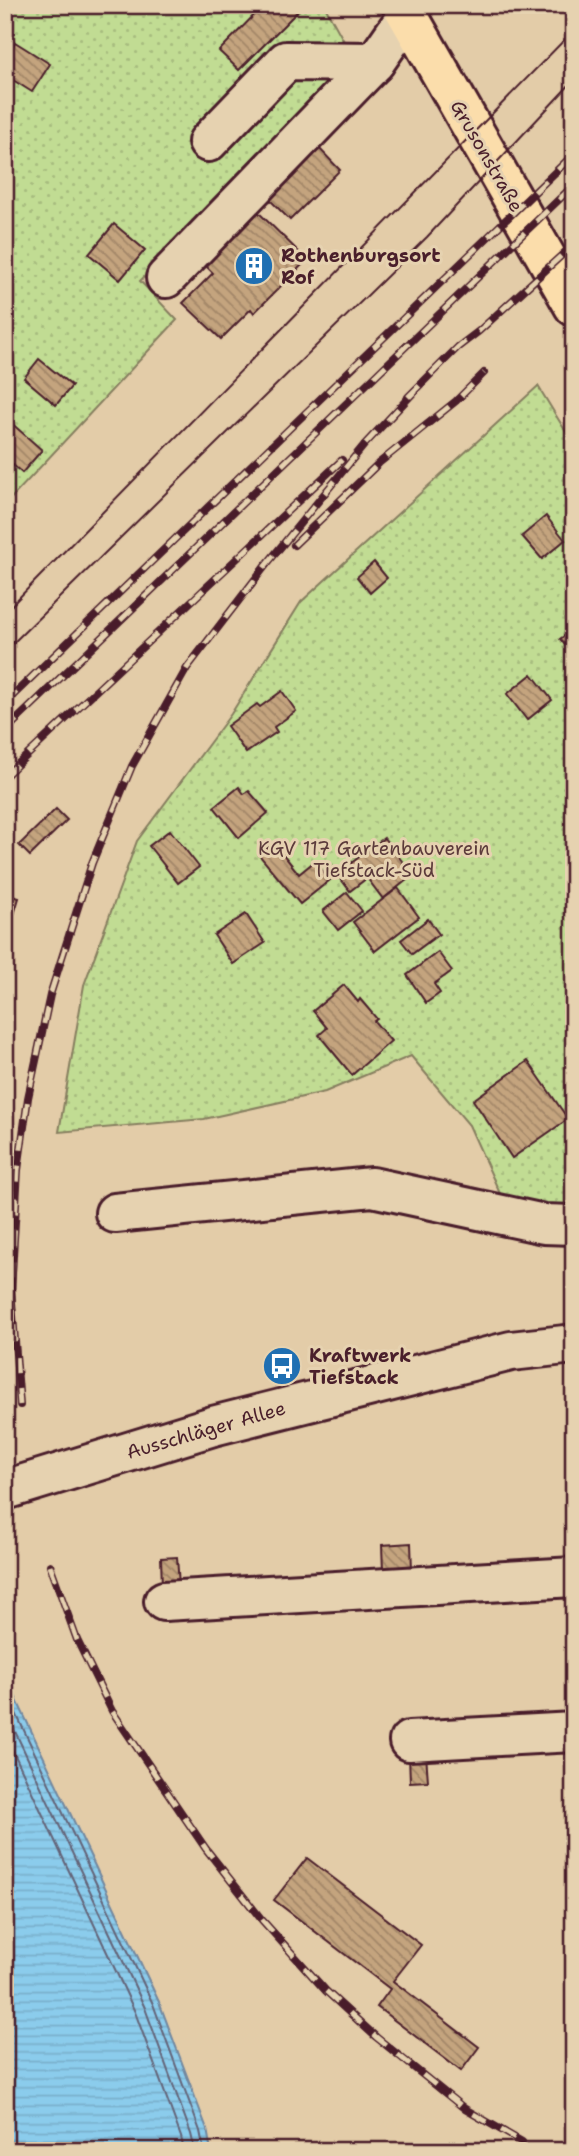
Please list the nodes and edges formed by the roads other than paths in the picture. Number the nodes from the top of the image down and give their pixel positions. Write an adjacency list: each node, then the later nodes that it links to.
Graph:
1 (404, 10): 2 (street); 5 (main road, Grusonstraße)
2 (375, 62): 3 (street); 4 (street)
3 (208, 142)
4 (166, 278)
5 (574, 306)
6 (115, 1213): 7 (street)
7 (574, 1225)
8 (574, 1344): 9 (street, Ausschläger Allee)
9 (5, 1490)
10 (574, 1577): 11 (street)
11 (164, 1601)
12 (574, 1732): 13 (street)
13 (409, 1741)

